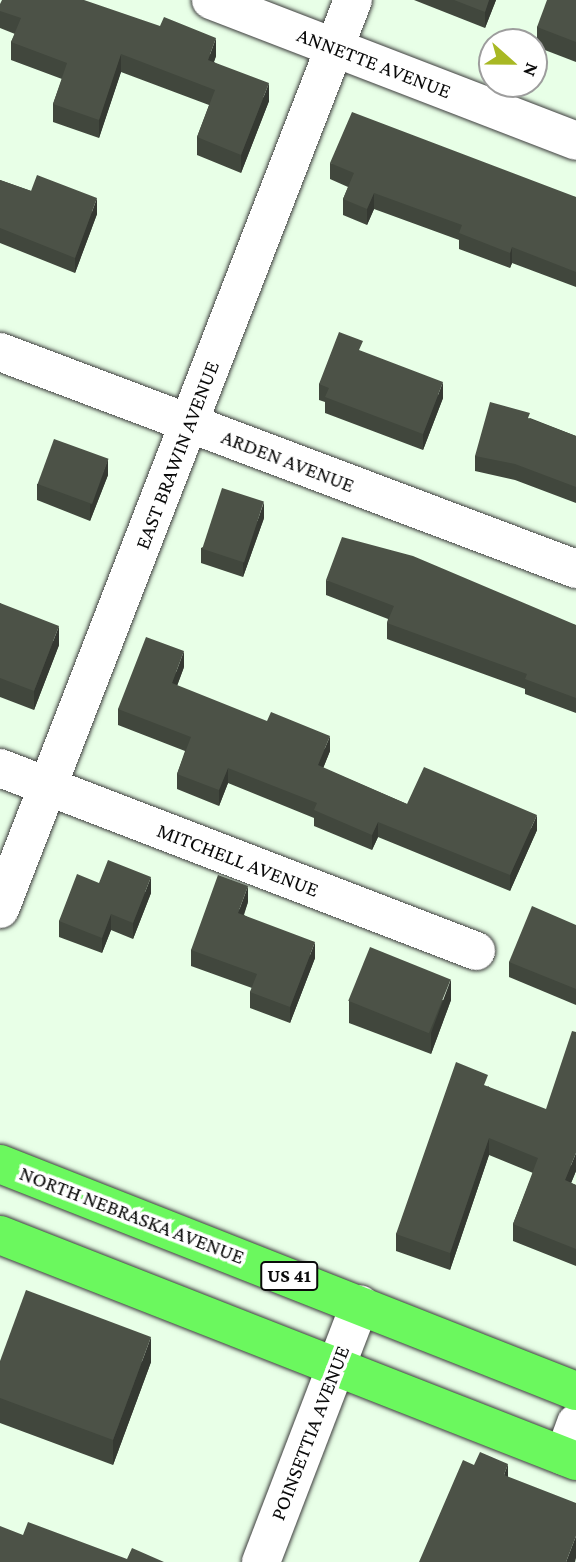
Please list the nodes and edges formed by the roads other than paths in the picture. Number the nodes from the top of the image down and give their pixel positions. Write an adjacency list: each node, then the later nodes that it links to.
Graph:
1 (211, 0): 3 (street, ANNETTE AVENUE)
2 (354, 0): 3 (street, EAST BRAWIN AVENUE)
3 (334, 48): 4 (street, ANNETTE AVENUE); 6 (street, EAST BRAWIN AVENUE)
4 (576, 141)
5 (0, 352): 6 (street, ARDEN AVENUE)
6 (189, 425): 7 (street, ARDEN AVENUE); 9 (street, EAST BRAWIN AVENUE)
7 (576, 569)
8 (0, 768): 9 (street, MITCHELL AVENUE)
9 (49, 787): 10 (street, EAST BRAWIN AVENUE); 11 (street, MITCHELL AVENUE)
10 (0, 909)
11 (476, 951)
12 (0, 1164): 14 (main road, NORTH NEBRASKA AVENUE / US 41)
13 (0, 1235): 15 (main road)
14 (359, 1304): 15 (street, POINSETTIA AVENUE); 16 (main road, NORTH NEBRASKA AVENUE / US 41)
15 (336, 1366): 17 (main road); 18 (street, POINSETTIA AVENUE)
16 (576, 1391)
17 (572, 1447)
18 (261, 1562)

